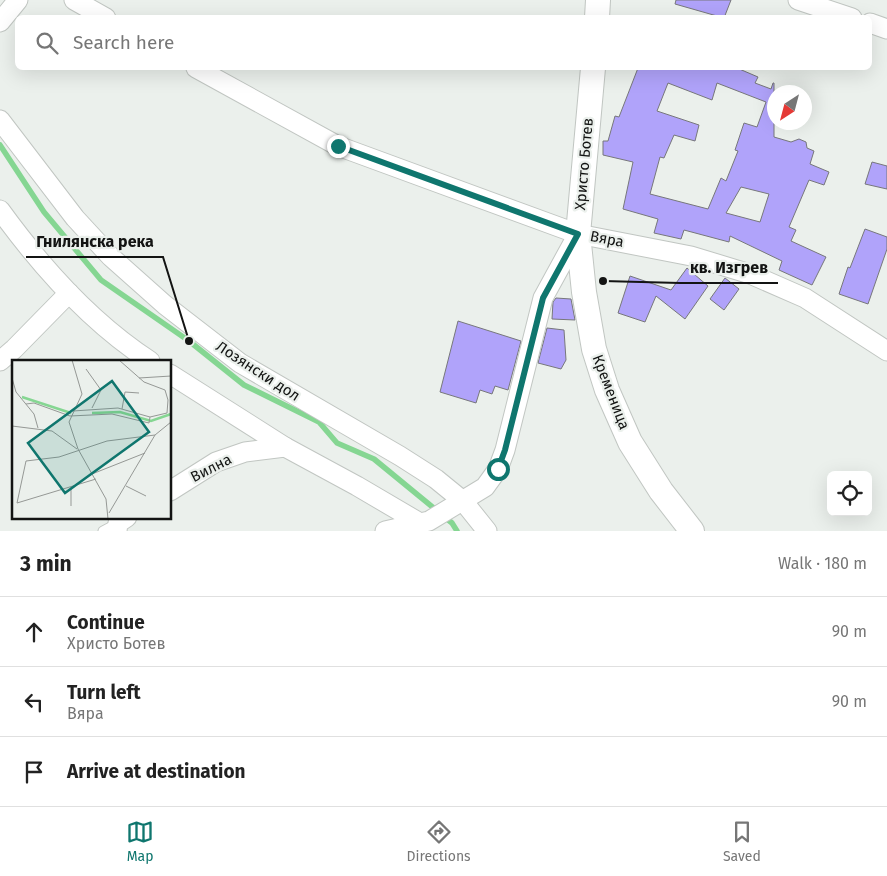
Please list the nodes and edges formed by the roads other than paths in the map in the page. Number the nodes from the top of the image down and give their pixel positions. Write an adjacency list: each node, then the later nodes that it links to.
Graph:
1 (18, 0): 8 (street)
2 (74, 0): 5 (street)
3 (598, 0): 6 (street)
4 (809, 1): 7 (street)
5 (101, 15)
6 (597, 15)
7 (844, 15)
8 (0, 22)
9 (872, 24): 10 (street)
10 (887, 29)
11 (200, 70): 15 (street, Вяра)
12 (592, 70): 15 (street, Христо Ботев)
13 (0, 120): 23 (street, Лозянски дол)
14 (0, 210): 16 (street)
15 (578, 234): 17 (street, Вяра); 23 (street, Христо Ботев); 27 (street, Кременица)
16 (69, 293): 18 (street); 19 (street)
17 (887, 351)
18 (148, 360)
19 (0, 361)
20 (171, 375): 21 (street)
21 (285, 447): 22 (street, Вилна); 24 (street)
22 (171, 490)
23 (459, 504): 24 (street, Христо Ботев); 26 (street, Лозянски дол)
24 (424, 522): 25 (street, Христо Ботев)
25 (385, 531)
26 (488, 531)
27 (692, 531)

